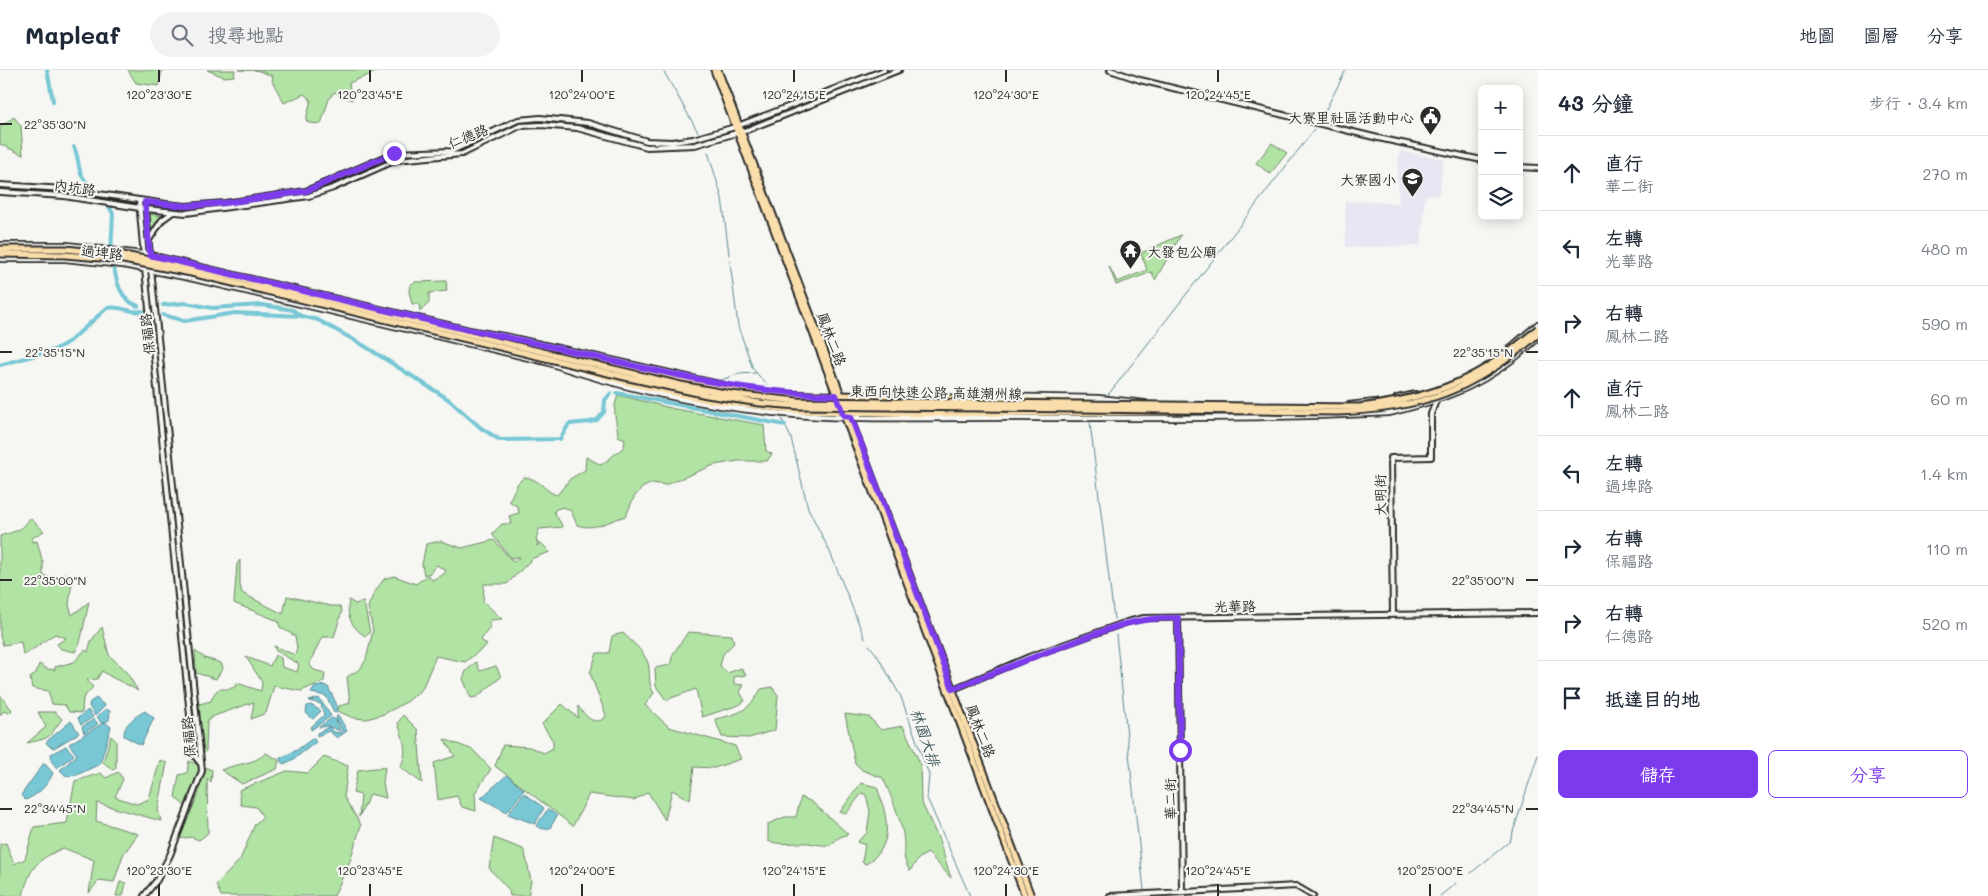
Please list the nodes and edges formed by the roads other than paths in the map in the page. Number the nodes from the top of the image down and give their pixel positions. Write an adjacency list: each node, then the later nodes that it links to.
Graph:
1 (714, 70): 6 (main road, 鳳林二路)
2 (718, 70): 6 (main road, 鳳林二路)
3 (884, 70): 6 (street, 仁德路)
4 (899, 70): 7 (street, 仁德路)
5 (1110, 70): 8 (street)
6 (737, 126): 7 (main road, 鳳林二路); 14 (street, 仁德路)
7 (739, 132): 17 (street, 仁德路); 35 (main road, 鳳林二路)
8 (1478, 159)
9 (1523, 167): 10 (street)
10 (1538, 168)
11 (0, 185): 13 (street, 內坑路)
12 (0, 192): 15 (street, 內坑路)
13 (139, 201): 14 (street, 內坑路); 15 (street, 保福路)
14 (145, 202): 16 (street, 保福路)
15 (140, 208): 16 (street, 內坑路); 22 (street, 保福路)
16 (146, 209): 17 (street, 仁德路); 18 (street, 保福路)
17 (173, 212): 18 (street)
18 (149, 240): 23 (street, 保福路)
19 (0, 245): 22 (main road, 過埤路)
20 (0, 249): 29 (main road, 東西向快速公路 高雄潮州線, bridge)
21 (0, 254): 32 (main road, 東西向快速公路 高雄潮州線, bridge)
22 (143, 254): 23 (main road, 過埤路); 25 (street, 保福路)
23 (150, 255): 26 (street, 保福路); 34 (main road, 過埤路)
24 (0, 259): 25 (main road, 過埤路)
25 (144, 269): 26 (main road, 過埤路); 46 (street, 保福路)
26 (152, 270): 39 (main road, 過埤路); 46 (street, 保福路)
27 (1538, 324): 33 (main road, 過埤路)
28 (1538, 328): 37 (main road, 東西向快速公路 高雄潮州線, bridge)
29 (468, 334): 34 (main road, bridge); 37 (main road, 東西向快速公路 高雄潮州線, bridge)
30 (1538, 334): 38 (main road, 東西向快速公路 高雄潮州線, bridge)
31 (1538, 338): 36 (main road)
32 (548, 358): 38 (main road, 東西向快速公路 高雄潮州線, bridge); 39 (main road, bridge)
33 (1442, 386): 35 (main road, 過埤路); 36 (street, 大明街)
34 (798, 395): 35 (main road, 過埤路)
35 (839, 395): 37 (main road, bridge); 39 (main road, 鳳林二路); 40 (main road, 鳳林二路)
36 (1436, 401): 40 (main road); 42 (street, 大明街)
37 (1144, 406)
38 (1190, 411): 40 (main road, bridge)
39 (843, 414): 40 (main road); 45 (main road, 鳳林二路)
40 (850, 415): 44 (main road, 鳳林二路)
41 (1538, 613): 42 (street, 光華路)
42 (1393, 615): 43 (street, 光華路)
43 (1178, 618): 44 (street, 光華路); 47 (street, 華二街)
44 (953, 689): 45 (street, 光華路); 50 (main road, 鳳林二路)
45 (947, 691): 49 (main road, 鳳林二路)
46 (201, 764): 48 (street)
47 (1182, 890): 51 (street); 52 (street)
48 (144, 896)
49 (1025, 896)
50 (1031, 896)
51 (1110, 896)
52 (1313, 896)

